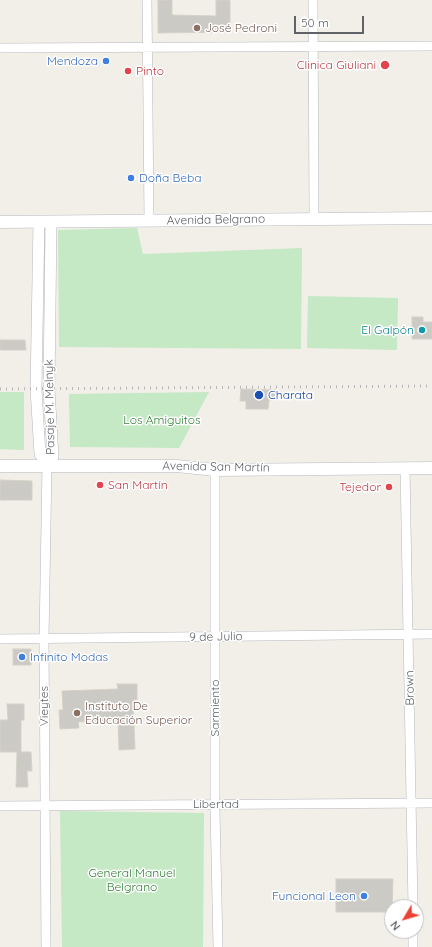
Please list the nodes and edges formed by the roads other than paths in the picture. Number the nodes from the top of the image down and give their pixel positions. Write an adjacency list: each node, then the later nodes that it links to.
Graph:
1 (147, 0): 5 (street)
2 (313, 0): 3 (street)
3 (314, 46): 4 (street); 5 (street); 8 (street)
4 (432, 46)
5 (148, 47): 6 (street); 9 (street)
6 (0, 48)
7 (432, 218): 8 (main road, Avenida Belgrano)
8 (314, 219): 9 (main road, Avenida Belgrano)
9 (149, 221): 11 (main road, Avenida Belgrano)
10 (0, 222): 11 (main road, Avenida Belgrano)
11 (45, 222): 12 (street, Pasaje M. Melnyk)
12 (47, 465): 13 (main road, Avenida San Martín); 16 (main road, Avenida San Martín); 21 (street, Vieytes)
13 (0, 466)
14 (405, 468): 15 (main road, Avenida San Martín); 16 (main road, Avenida San Martín); 18 (street, Brown)
15 (432, 468)
16 (215, 470): 19 (street, Sarmiento)
17 (432, 634): 18 (street, 9 de Julio)
18 (409, 635): 19 (street, 9 de Julio); 22 (street, Brown)
19 (215, 637): 21 (street, 9 de Julio); 24 (street, Sarmiento)
20 (0, 639): 21 (street, 9 de Julio)
21 (44, 639): 26 (street, Vieytes)
22 (411, 803): 23 (street, Libertad); 24 (street, Libertad); 27 (street, Brown)
23 (432, 803)
24 (215, 804): 26 (street, Libertad); 29 (street, Sarmiento)
25 (0, 806): 26 (street, Libertad)
26 (45, 806): 28 (street, Vieytes)
27 (412, 899)
28 (46, 947)
29 (218, 947)

